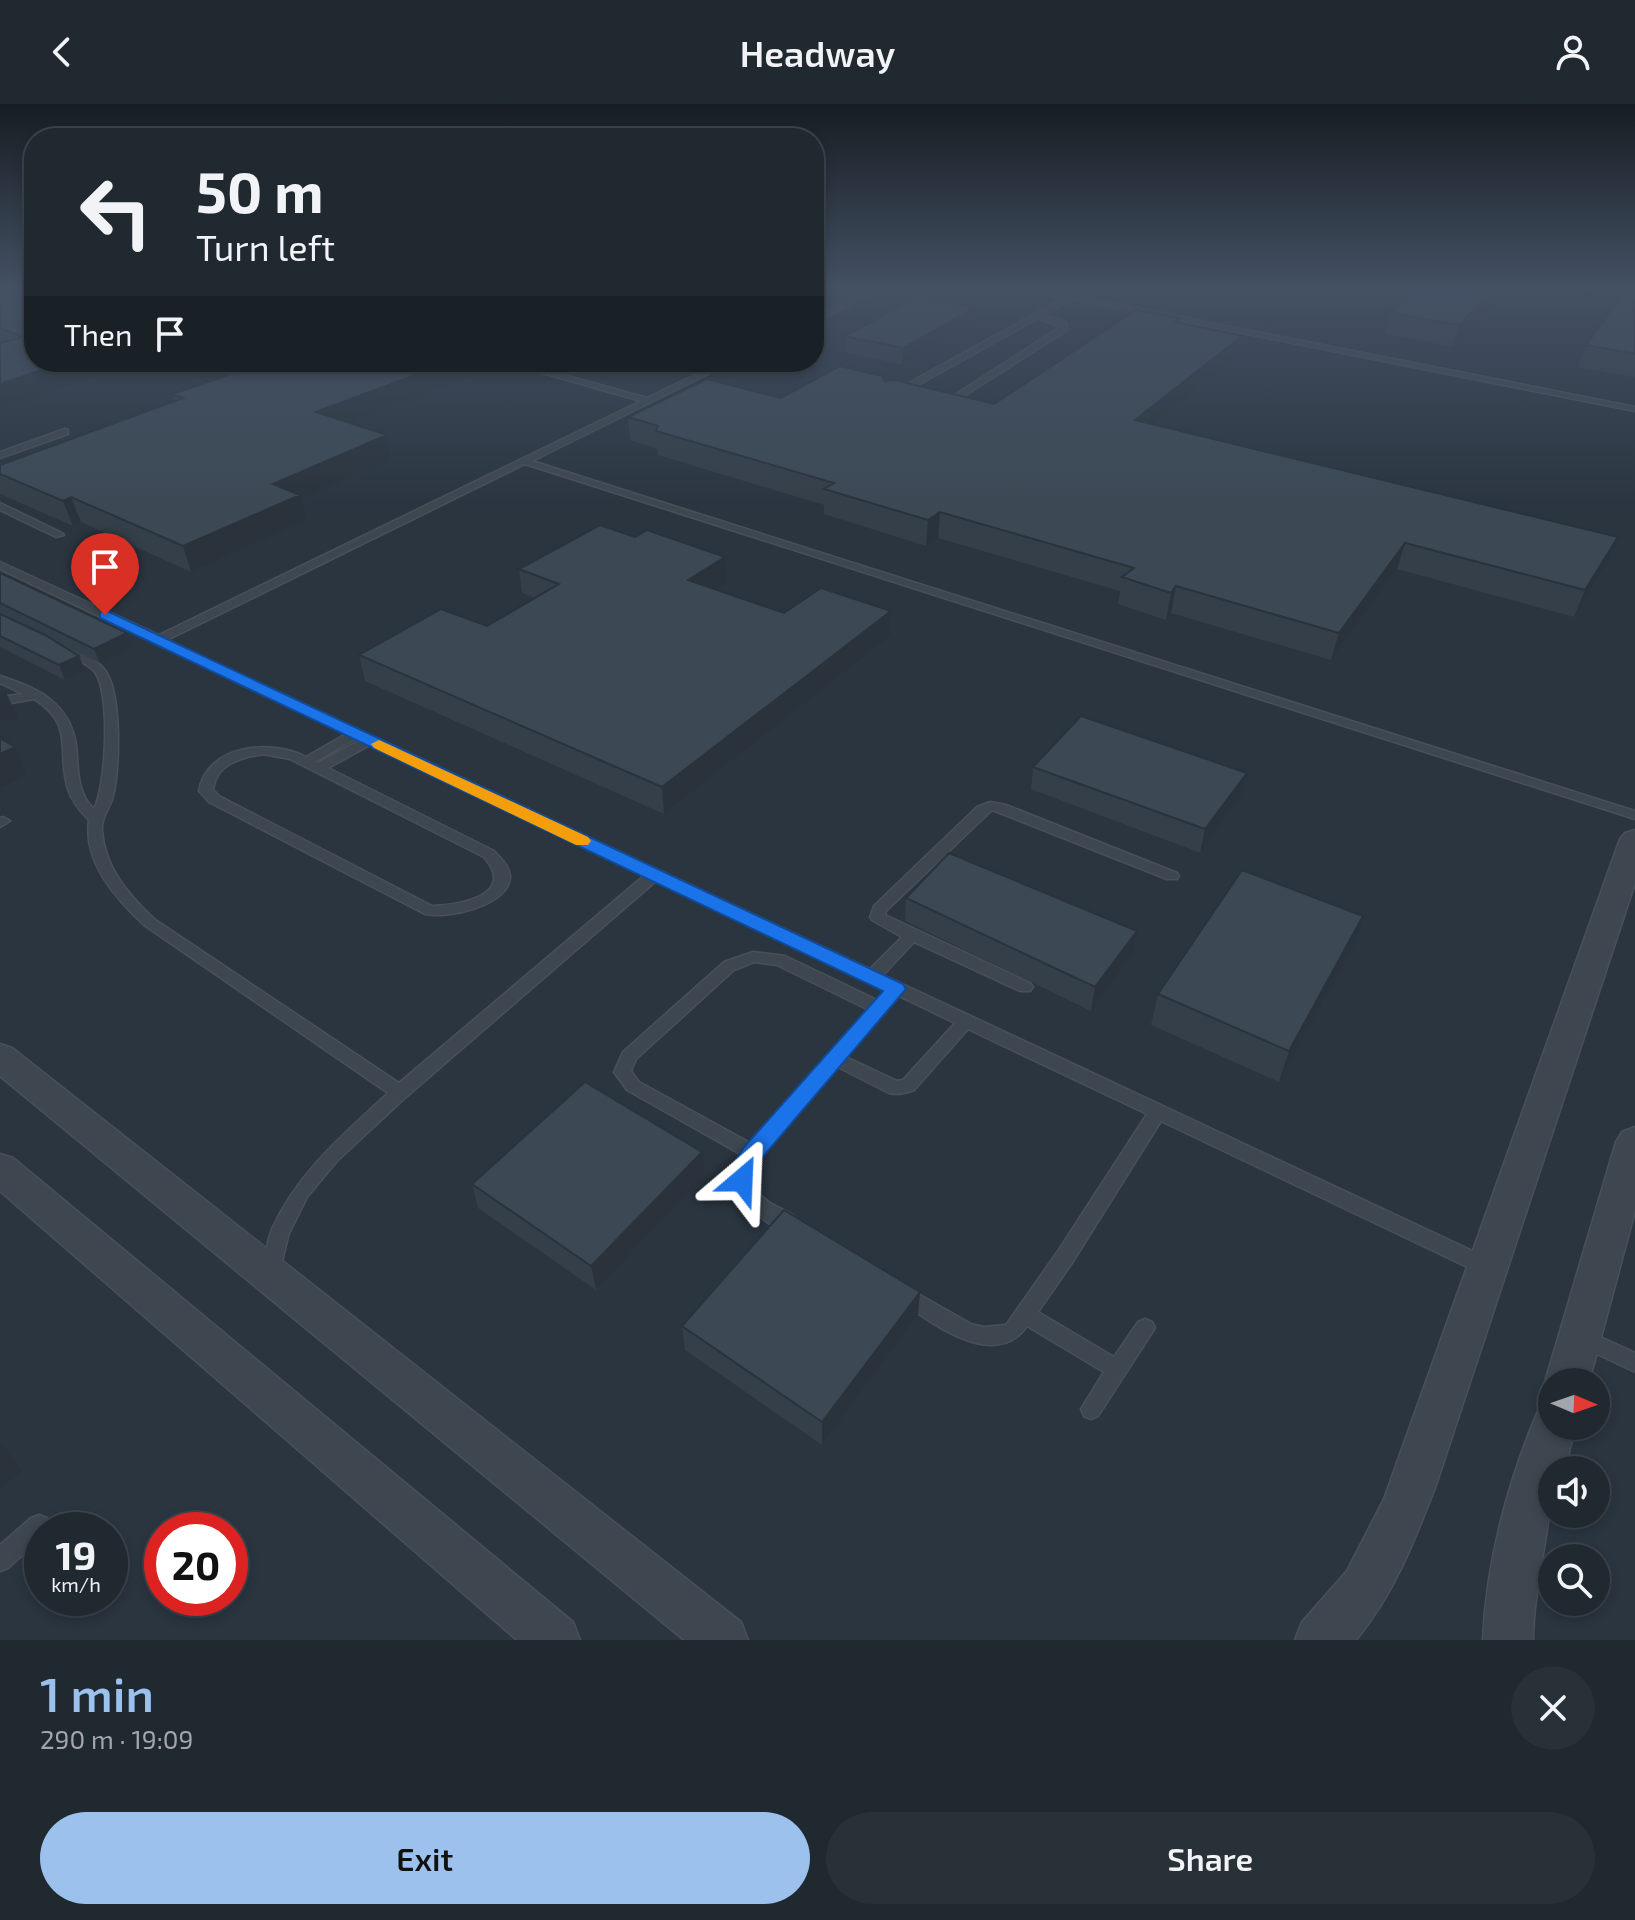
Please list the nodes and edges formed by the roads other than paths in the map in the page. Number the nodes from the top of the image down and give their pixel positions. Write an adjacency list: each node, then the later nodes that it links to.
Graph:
1 (954, 362): 8 (lane)
2 (1012, 362): 10 (lane)
3 (1396, 362): 11 (lane)
4 (544, 372): 9 (lane)
5 (708, 372): 6 (lane)
6 (677, 387): 7 (lane); 9 (lane)
7 (691, 391)
8 (887, 399)
9 (648, 401): 14 (lane)
10 (938, 409)
11 (1635, 409)
12 (65, 432): 13 (lane)
13 (0, 455)
14 (524, 461): 18 (lane); 26 (lane)
15 (0, 506): 16 (lane)
16 (59, 535)
17 (0, 565): 18 (lane)
18 (158, 640): 23 (lane)
19 (51, 644): 27 (lane)
20 (0, 679): 21 (lane)
21 (34, 696): 22 (lane); 27 (lane)
22 (0, 701)
23 (356, 733): 24 (lane); 25 (lane)
24 (370, 740): 25 (lane); 29 (lane)
25 (312, 765): 25 (lane)
26 (1635, 815)
27 (95, 818): 39 (lane)
28 (1635, 839): 45 (street)
29 (654, 875): 32 (lane); 39 (lane)
30 (1172, 876): 31 (lane)
31 (911, 936): 32 (lane); 33 (lane)
32 (872, 977): 34 (lane)
33 (1025, 987)
34 (896, 989): 35 (lane); 36 (lane)
35 (879, 1008): 38 (lane); 42 (lane)
36 (966, 1021): 38 (lane); 40 (lane)
37 (0, 1057): 46 (street)
38 (835, 1059): 42 (lane)
39 (400, 1092): 46 (lane)
40 (1157, 1113): 45 (lane); 48 (lane)
41 (1635, 1142): 50 (street)
42 (753, 1153): 44 (lane)
43 (0, 1169): 58 (street)
44 (810, 1237)
45 (1487, 1267): 60 (street)
46 (270, 1275): 59 (street)
47 (888, 1284): 48 (lane)
48 (1026, 1315): 53 (lane)
49 (1145, 1328): 53 (lane)
50 (1580, 1337): 51 (lane); 52 (street)
51 (1635, 1363)
52 (1571, 1368)
53 (1118, 1370): 54 (lane)
54 (1091, 1409)
55 (1550, 1440): 61 (street)
56 (24, 1539): 57 (lane)
57 (0, 1560)
58 (555, 1640)
59 (723, 1640)
60 (1320, 1640)
61 (1508, 1640)

